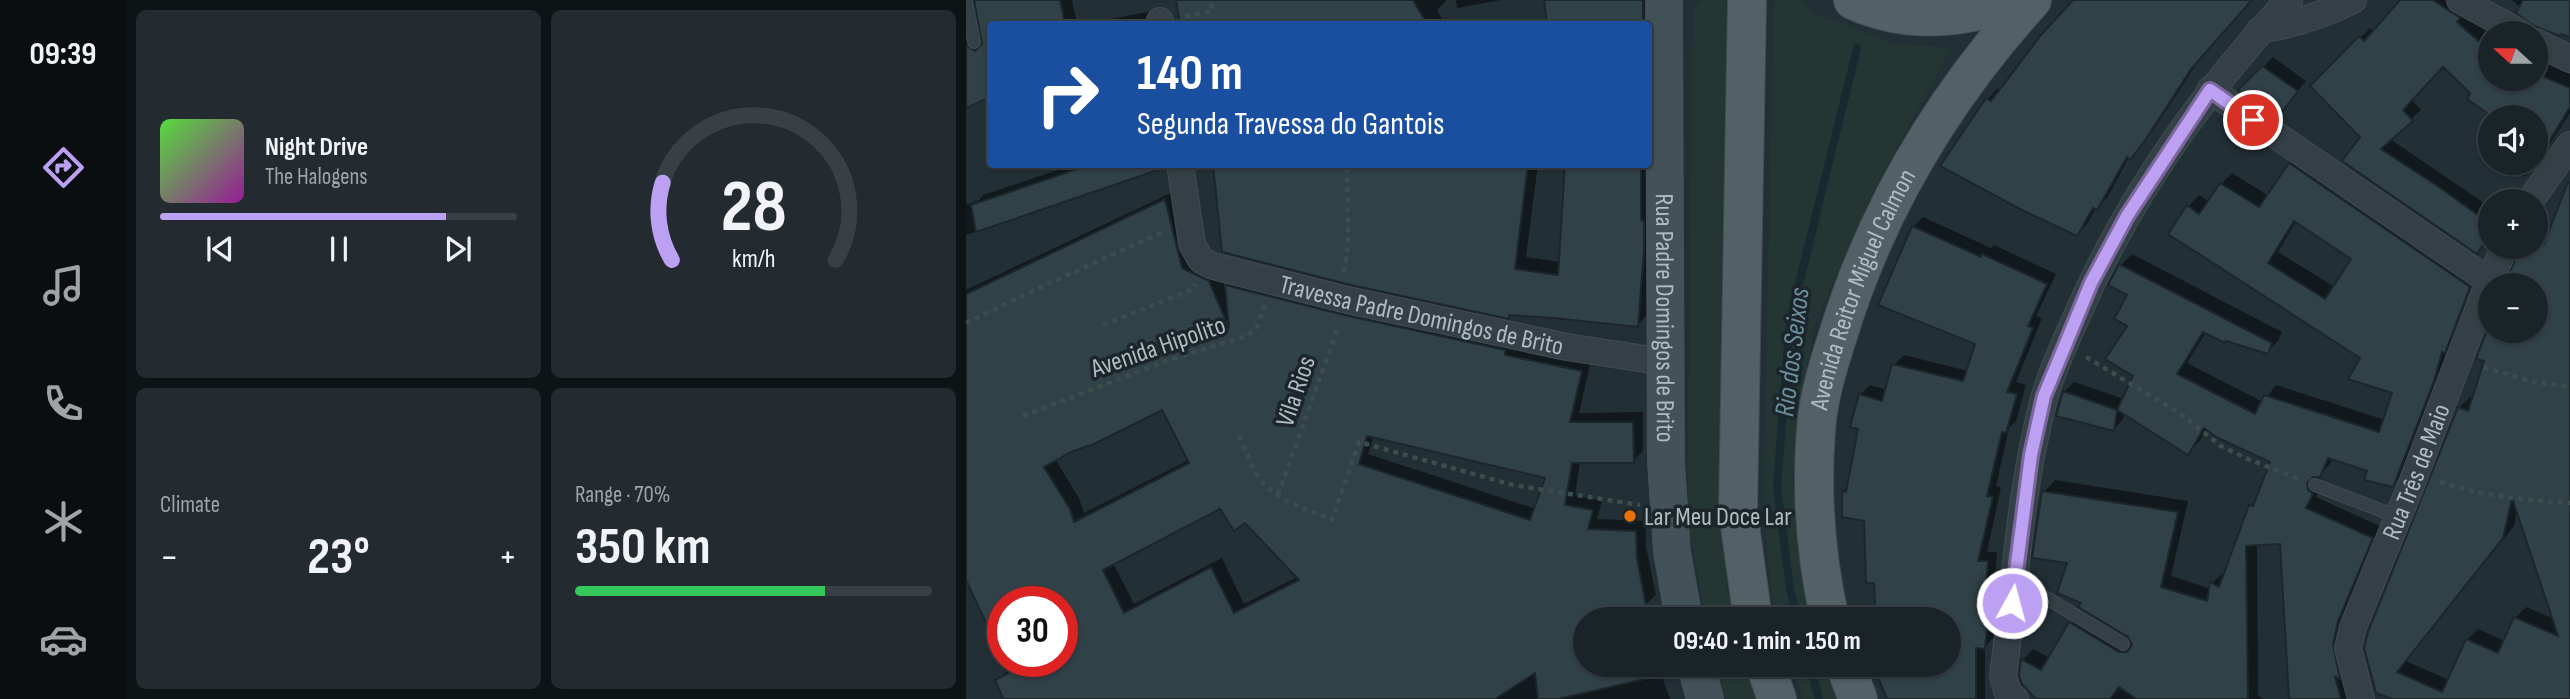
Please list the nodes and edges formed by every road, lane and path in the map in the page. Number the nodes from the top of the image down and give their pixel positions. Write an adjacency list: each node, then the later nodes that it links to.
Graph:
1 (1210, 0): 11 (path)
2 (1747, 0): 44 (main road)
3 (1853, 0): 4 (main road)
4 (2013, 0)
5 (2032, 0): 45 (main road, Avenida Reitor Miguel Calmon)
6 (2289, 0): 13 (street)
7 (2353, 0): 13 (street)
8 (2460, 0): 12 (street)
9 (966, 2): 14 (lane)
10 (1667, 6): 32 (main road, Rua Padre Domingos de Brito)
11 (1168, 21)
12 (2498, 21)
13 (2260, 30): 17 (street)
14 (974, 42)
15 (2548, 48): 16 (street)
16 (2570, 59)
17 (2210, 90): 24 (street); 30 (street)
18 (2570, 145): 21 (street)
19 (1181, 168): 22 (street)
20 (1347, 168): 26 (path, Vila Rios)
21 (2539, 189)
22 (1190, 232): 23 (street); 28 (path)
23 (1213, 266): 25 (street, Travessa Padre Domingos de Brito); 29 (path)
24 (2478, 273)
25 (1272, 280): 26 (street, Travessa Padre Domingos de Brito); 34 (path, Avenida Hipolito)
26 (1343, 299): 32 (street, Travessa Padre Domingos de Brito); 38 (path, Vila Rios)
27 (2478, 311): 31 (street, Rua Três de Maio)
28 (966, 323)
29 (1103, 325)
30 (2064, 344): 37 (path); 42 (street)
31 (2460, 360): 33 (path); 36 (street, Rua Três de Maio)
32 (1665, 362): 40 (main road, Rua Padre Domingos de Brito)
33 (2570, 387)
34 (1023, 416)
35 (1238, 436): 38 (path)
36 (2416, 474): 39 (path); 41 (street, Rua Três de Maio)
37 (2315, 485): 41 (lane)
38 (1278, 495): 40 (path)
39 (2570, 503)
40 (1668, 509): 43 (main road, Rua Padre Domingos de Brito)
41 (2398, 517): 54 (street, Rua Três de Maio)
42 (2015, 579): 46 (lane); 50 (street)
43 (1682, 607)
44 (1751, 607)
45 (1828, 607)
46 (2123, 644)
47 (1699, 677): 51 (main road)
48 (1769, 677): 52 (main road)
49 (1850, 677): 53 (main road)
50 (2011, 696)
51 (1705, 699)
52 (1777, 699)
53 (1858, 699)
54 (2361, 699)

